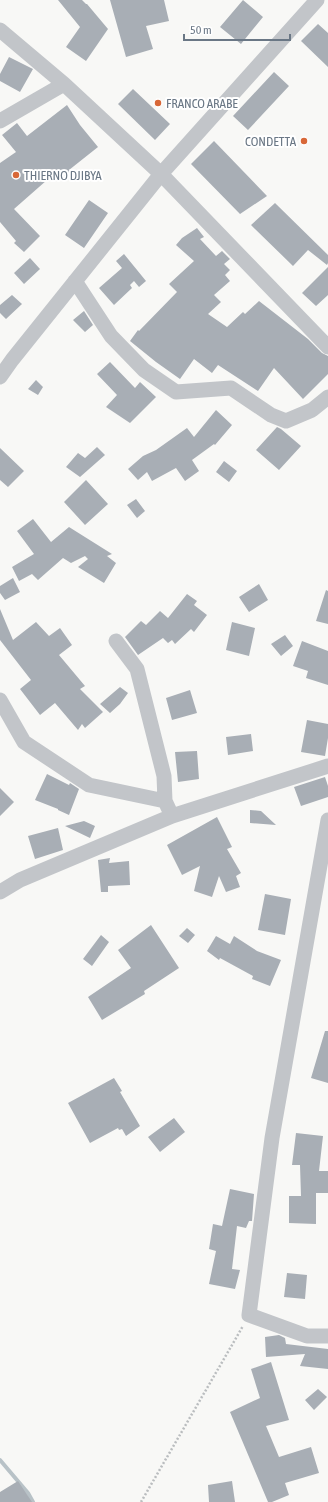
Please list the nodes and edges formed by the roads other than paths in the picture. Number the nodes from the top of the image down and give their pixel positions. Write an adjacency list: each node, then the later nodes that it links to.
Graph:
1 (317, 0): 2 (street)
2 (303, 6): 6 (street)
3 (0, 30): 4 (street)
4 (64, 84): 5 (street); 6 (street)
5 (0, 121)
6 (161, 174): 7 (street); 8 (street)
7 (75, 281): 9 (street); 10 (street)
8 (328, 347)
9 (0, 377)
10 (328, 397)
11 (116, 640): 14 (street)
12 (0, 700): 14 (street)
13 (328, 766): 15 (street)
14 (165, 801): 15 (street)
15 (172, 816): 17 (street)
16 (328, 820): 18 (street)
17 (0, 892)
18 (328, 1336)

